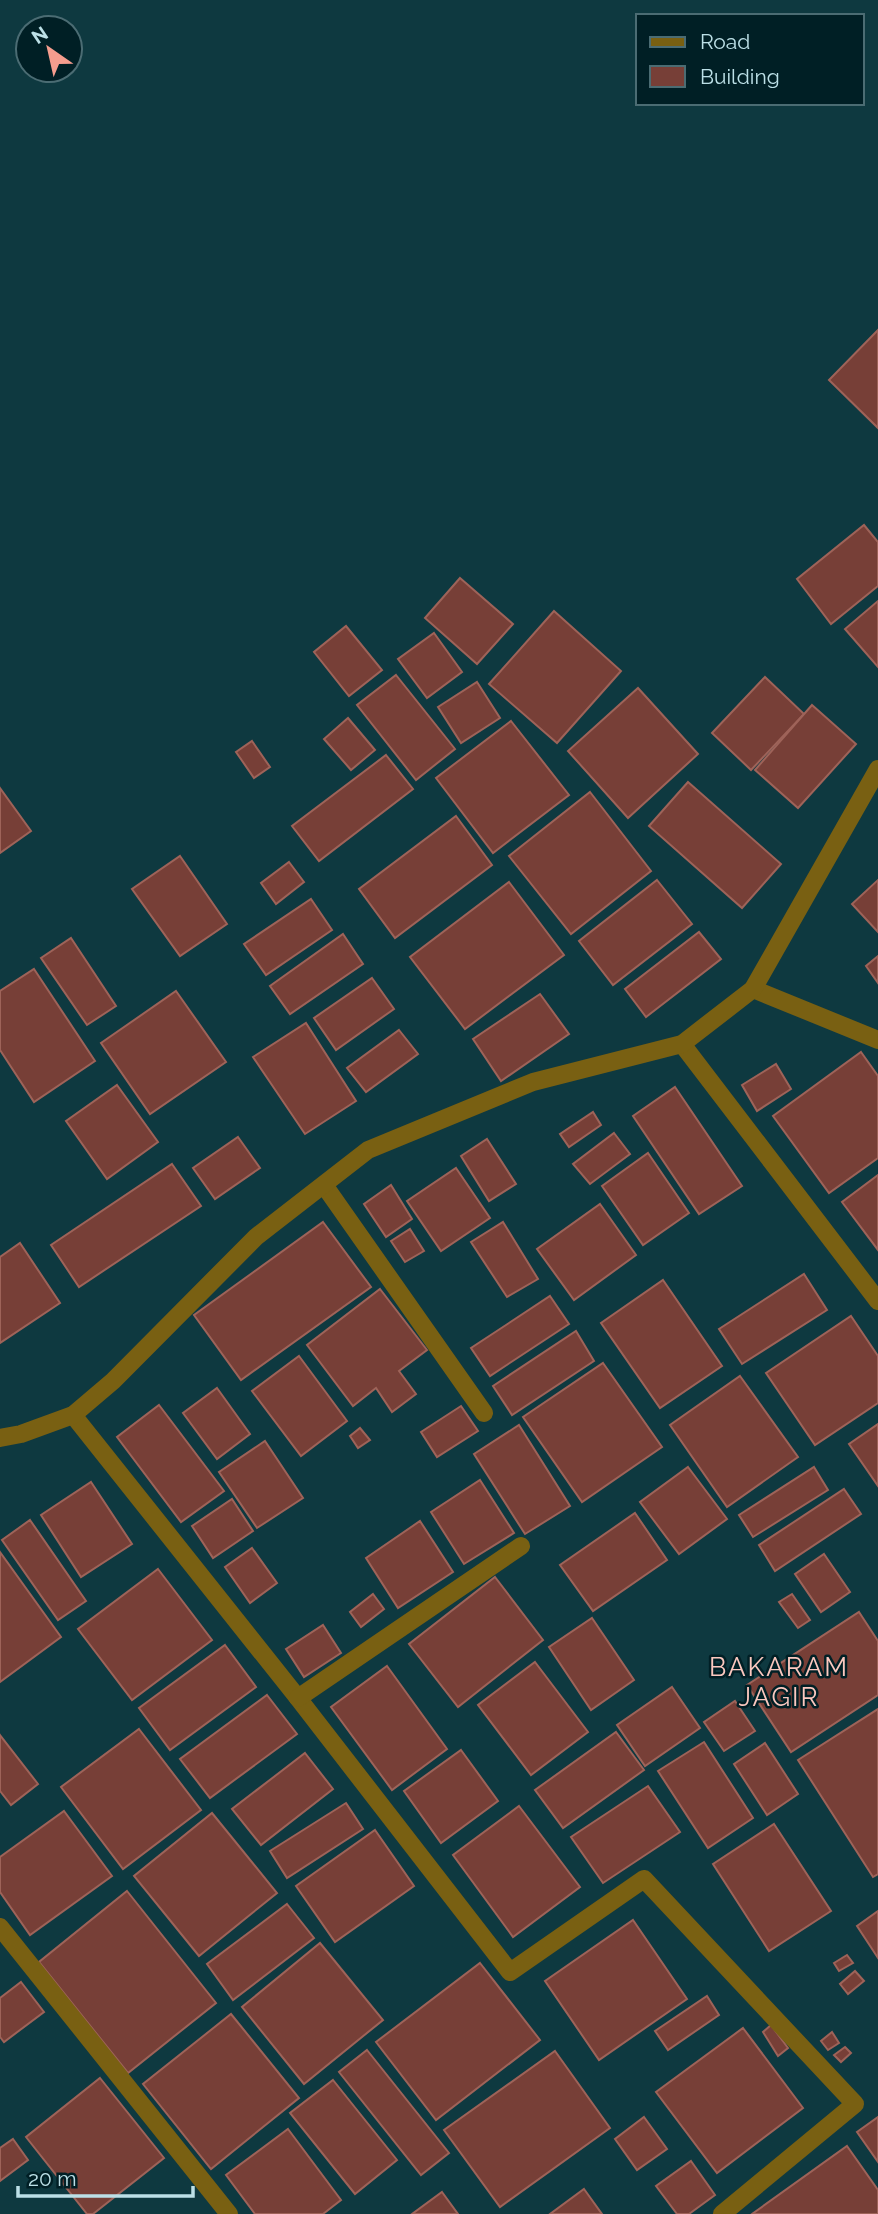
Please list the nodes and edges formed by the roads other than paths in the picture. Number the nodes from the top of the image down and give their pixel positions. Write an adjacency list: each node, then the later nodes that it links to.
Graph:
1 (878, 769): 2 (street)
2 (753, 989): 3 (street); 4 (street)
3 (878, 1040)
4 (682, 1044): 5 (street); 6 (street)
5 (324, 1185): 7 (street); 8 (street)
6 (878, 1301)
7 (484, 1413)
8 (73, 1415): 9 (street); 11 (street)
9 (0, 1438)
10 (521, 1546): 11 (street)
11 (298, 1698): 14 (street)
12 (0, 1927): 13 (street)
13 (229, 2214)
14 (722, 2214)

